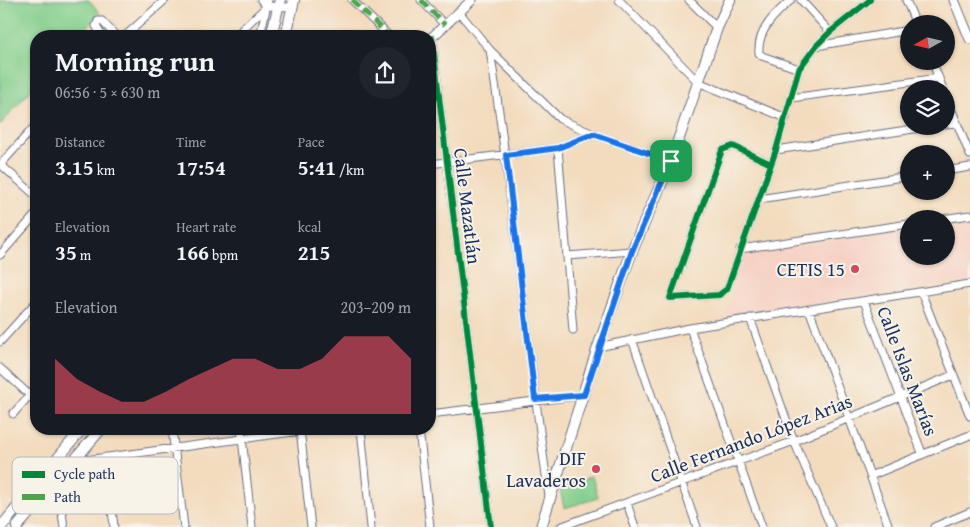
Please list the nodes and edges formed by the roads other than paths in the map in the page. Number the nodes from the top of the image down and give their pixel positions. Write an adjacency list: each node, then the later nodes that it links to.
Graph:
1 (165, 0): 23 (street)
2 (261, 0): 14 (street)
3 (352, 0): 28 (street)
4 (421, 0): 19 (street)
5 (472, 0): 17 (street)
6 (619, 0): 39 (street)
7 (689, 0): 20 (street)
8 (730, 0): 20 (main road)
9 (791, 0): 35 (street)
10 (801, 0): 29 (street)
11 (906, 0): 18 (street)
12 (954, 0): 32 (street)
13 (867, 1): 29 (street)
14 (268, 3): 15 (street); 24 (street); 25 (street)
15 (279, 3): 16 (street); 26 (main road)
16 (293, 4): 27 (main road)
17 (459, 12): 19 (street); 34 (street)
18 (912, 15)
19 (445, 25): 31 (street)
20 (717, 28): 39 (main road)
21 (99, 30): 22 (street)
22 (110, 30)
23 (132, 30)
24 (240, 30)
25 (261, 30)
26 (272, 30)
27 (287, 30)
28 (383, 30)
29 (830, 32): 33 (street)
30 (900, 32): 33 (street)
31 (436, 33)
32 (970, 39)
33 (816, 46): 35 (street)
34 (490, 50): 46 (street); 50 (street)
35 (800, 69): 40 (street)
36 (936, 70): 38 (street)
37 (436, 74): 52 (street, Calle Mazatlán)
38 (939, 78): 40 (street)
39 (698, 82): 41 (street); 51 (main road)
40 (791, 98): 41 (street)
41 (786, 118): 48 (street)
42 (955, 118): 43 (street)
43 (957, 123): 49 (street)
44 (900, 131): 48 (street)
45 (30, 132): 55 (street)
46 (593, 134): 47 (street); 51 (street)
47 (558, 148): 50 (street); 68 (street)
48 (776, 150): 54 (street)
49 (969, 150)
50 (506, 155): 52 (street); 85 (street)
51 (671, 161): 66 (main road)
52 (448, 162): 53 (street); 87 (street, Calle Mazatlán)
53 (436, 163)
54 (771, 164): 60 (street); 65 (street)
55 (0, 165): 59 (street)
56 (970, 167): 57 (street)
57 (955, 170)
58 (900, 177): 60 (street)
59 (30, 191)
60 (759, 199): 65 (street)
61 (970, 214): 62 (street)
62 (955, 217)
63 (30, 221): 67 (street)
64 (900, 225): 65 (street)
65 (740, 249)
66 (632, 251): 68 (street); 79 (main road)
67 (0, 255)
68 (566, 256): 76 (street)
69 (970, 284): 70 (street)
70 (921, 292): 71 (street); 81 (street)
71 (864, 301): 73 (street); 84 (street, Calle Islas Marías)
72 (30, 309): 78 (street)
73 (809, 309): 74 (street); 91 (street)
74 (750, 318): 75 (street); 102 (street)
75 (690, 328): 77 (street); 109 (street)
76 (573, 330)
77 (632, 339): 79 (street); 112 (street)
78 (0, 342)
79 (598, 347): 83 (main road)
80 (0, 368): 82 (street)
81 (953, 375): 84 (street, Calle Fernando López Arias); 86 (street)
82 (30, 395): 89 (street)
83 (584, 395): 85 (street); 113 (main road)
84 (899, 398): 91 (street, Calle Fernando López Arias); 104 (street, Calle Islas Marías)
85 (535, 399): 87 (street); 113 (street)
86 (967, 401): 90 (street)
87 (478, 408): 88 (street); 130 (street, Calle Mazatlán)
88 (436, 413)
89 (12, 414)
90 (970, 416)
91 (848, 420): 102 (street, Calle Fernando López Arias); 111 (street)
92 (96, 435): 106 (main road)
93 (173, 435): 103 (street)
94 (242, 435): 101 (street)
95 (268, 435): 101 (street)
96 (301, 435): 127 (street)
97 (362, 435): 128 (street)
98 (421, 435): 129 (street)
99 (970, 435): 104 (street)
100 (74, 437): 105 (main road)
101 (242, 439): 103 (street); 126 (street)
102 (794, 440): 109 (street, Calle Fernando López Arias); 136 (street)
103 (175, 447): 107 (street); 108 (street)
104 (922, 453): 111 (street)
105 (58, 457)
106 (76, 457)
107 (106, 457)
108 (176, 457)
109 (737, 462): 112 (street, Calle Fernando López Arias); 135 (street)
110 (178, 474): 125 (street)
111 (870, 476): 137 (street)
112 (681, 482): 114 (street, Calle Fernando López Arias); 134 (street)
113 (549, 496): 131 (main road)
114 (627, 503): 120 (street, Calle Fernando López Arias); 133 (street)
115 (970, 512): 138 (street)
116 (12, 513): 121 (main road)
117 (63, 514): 123 (street)
118 (113, 514): 124 (street)
119 (25, 522): 122 (main road)
120 (574, 524): 132 (street, Calle Fernando López Arias)
121 (1, 527)
122 (17, 527)
123 (64, 527)
124 (114, 527)
125 (184, 527)
126 (252, 527)
127 (311, 527)
128 (372, 527)
129 (430, 527)
130 (491, 527)
131 (541, 527)
132 (560, 527)
133 (635, 527)
134 (697, 527)
135 (762, 527)
136 (831, 527)
137 (889, 527)
138 (934, 527)

